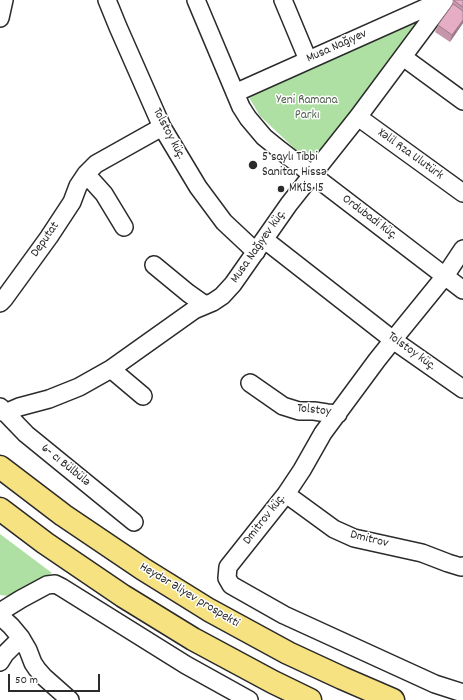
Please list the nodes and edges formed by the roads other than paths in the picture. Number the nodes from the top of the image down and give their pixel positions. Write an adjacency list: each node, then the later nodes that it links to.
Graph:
1 (4, 0): 6 (street)
2 (107, 0): 12 (street, Tolstoy küç.)
3 (196, 0): 9 (street, Ordubadi küç.)
4 (283, 0): 8 (street)
5 (442, 4): 7 (street, Musa Nağıyev küç.); 8 (street, Musa Nağıyev)
6 (0, 18)
7 (403, 57): 10 (street); 11 (street, Musa Nağıyev küç.)
8 (308, 60): 9 (street, Musa Nağıyev)
9 (235, 93): 14 (street, Ordubadi küç.)
10 (463, 101)
11 (358, 117): 14 (street, Musa Nağıyev küç.); 15 (street, Xəlil Rza Ulutürk)
12 (162, 127): 13 (street, Deputat); 17 (street, Tolstoy küç.)
13 (86, 174): 16 (street); 22 (street, Deputat)
14 (312, 174): 17 (street, Musa Nağıyev küç.); 20 (street, Ordubadi küç.)
15 (463, 193)
16 (124, 227)
17 (260, 246): 23 (street, Musa Nağıyev küç.); 24 (street, Tolstoy küç.)
18 (463, 249): 20 (street, Dmitrov küç.)
19 (154, 265): 23 (street)
20 (444, 276): 21 (street, Ordubadi küç.); 24 (street, Dmitrov küç.)
21 (463, 290)
22 (0, 303)
23 (204, 305): 25 (street, Musa Nağıyev küç.)
24 (393, 340): 27 (street, Tolstoy küç.); 30 (street, Dmitrov küç.)
25 (111, 369): 28 (street); 29 (street, Musa Nağıyev küç.)
26 (250, 383): 30 (street, Tolstoy)
27 (463, 389)
28 (143, 396)
29 (3, 410): 34 (street, 6- cı Bülbülə)
30 (338, 414): 32 (street, Dmitrov küç.)
31 (0, 467): 43 (highway, Heydər Əliyev prospekti)
32 (286, 494): 35 (street, Dmitrov); 39 (street, Dmitrov küç.)
33 (0, 508): 42 (highway)
34 (134, 522)
35 (463, 566)
36 (2, 609): 37 (street); 41 (street)
37 (21, 638): 38 (street); 40 (street)
38 (0, 662)
39 (463, 693)
40 (70, 700)
41 (249, 700)
42 (310, 700)
43 (394, 700)

